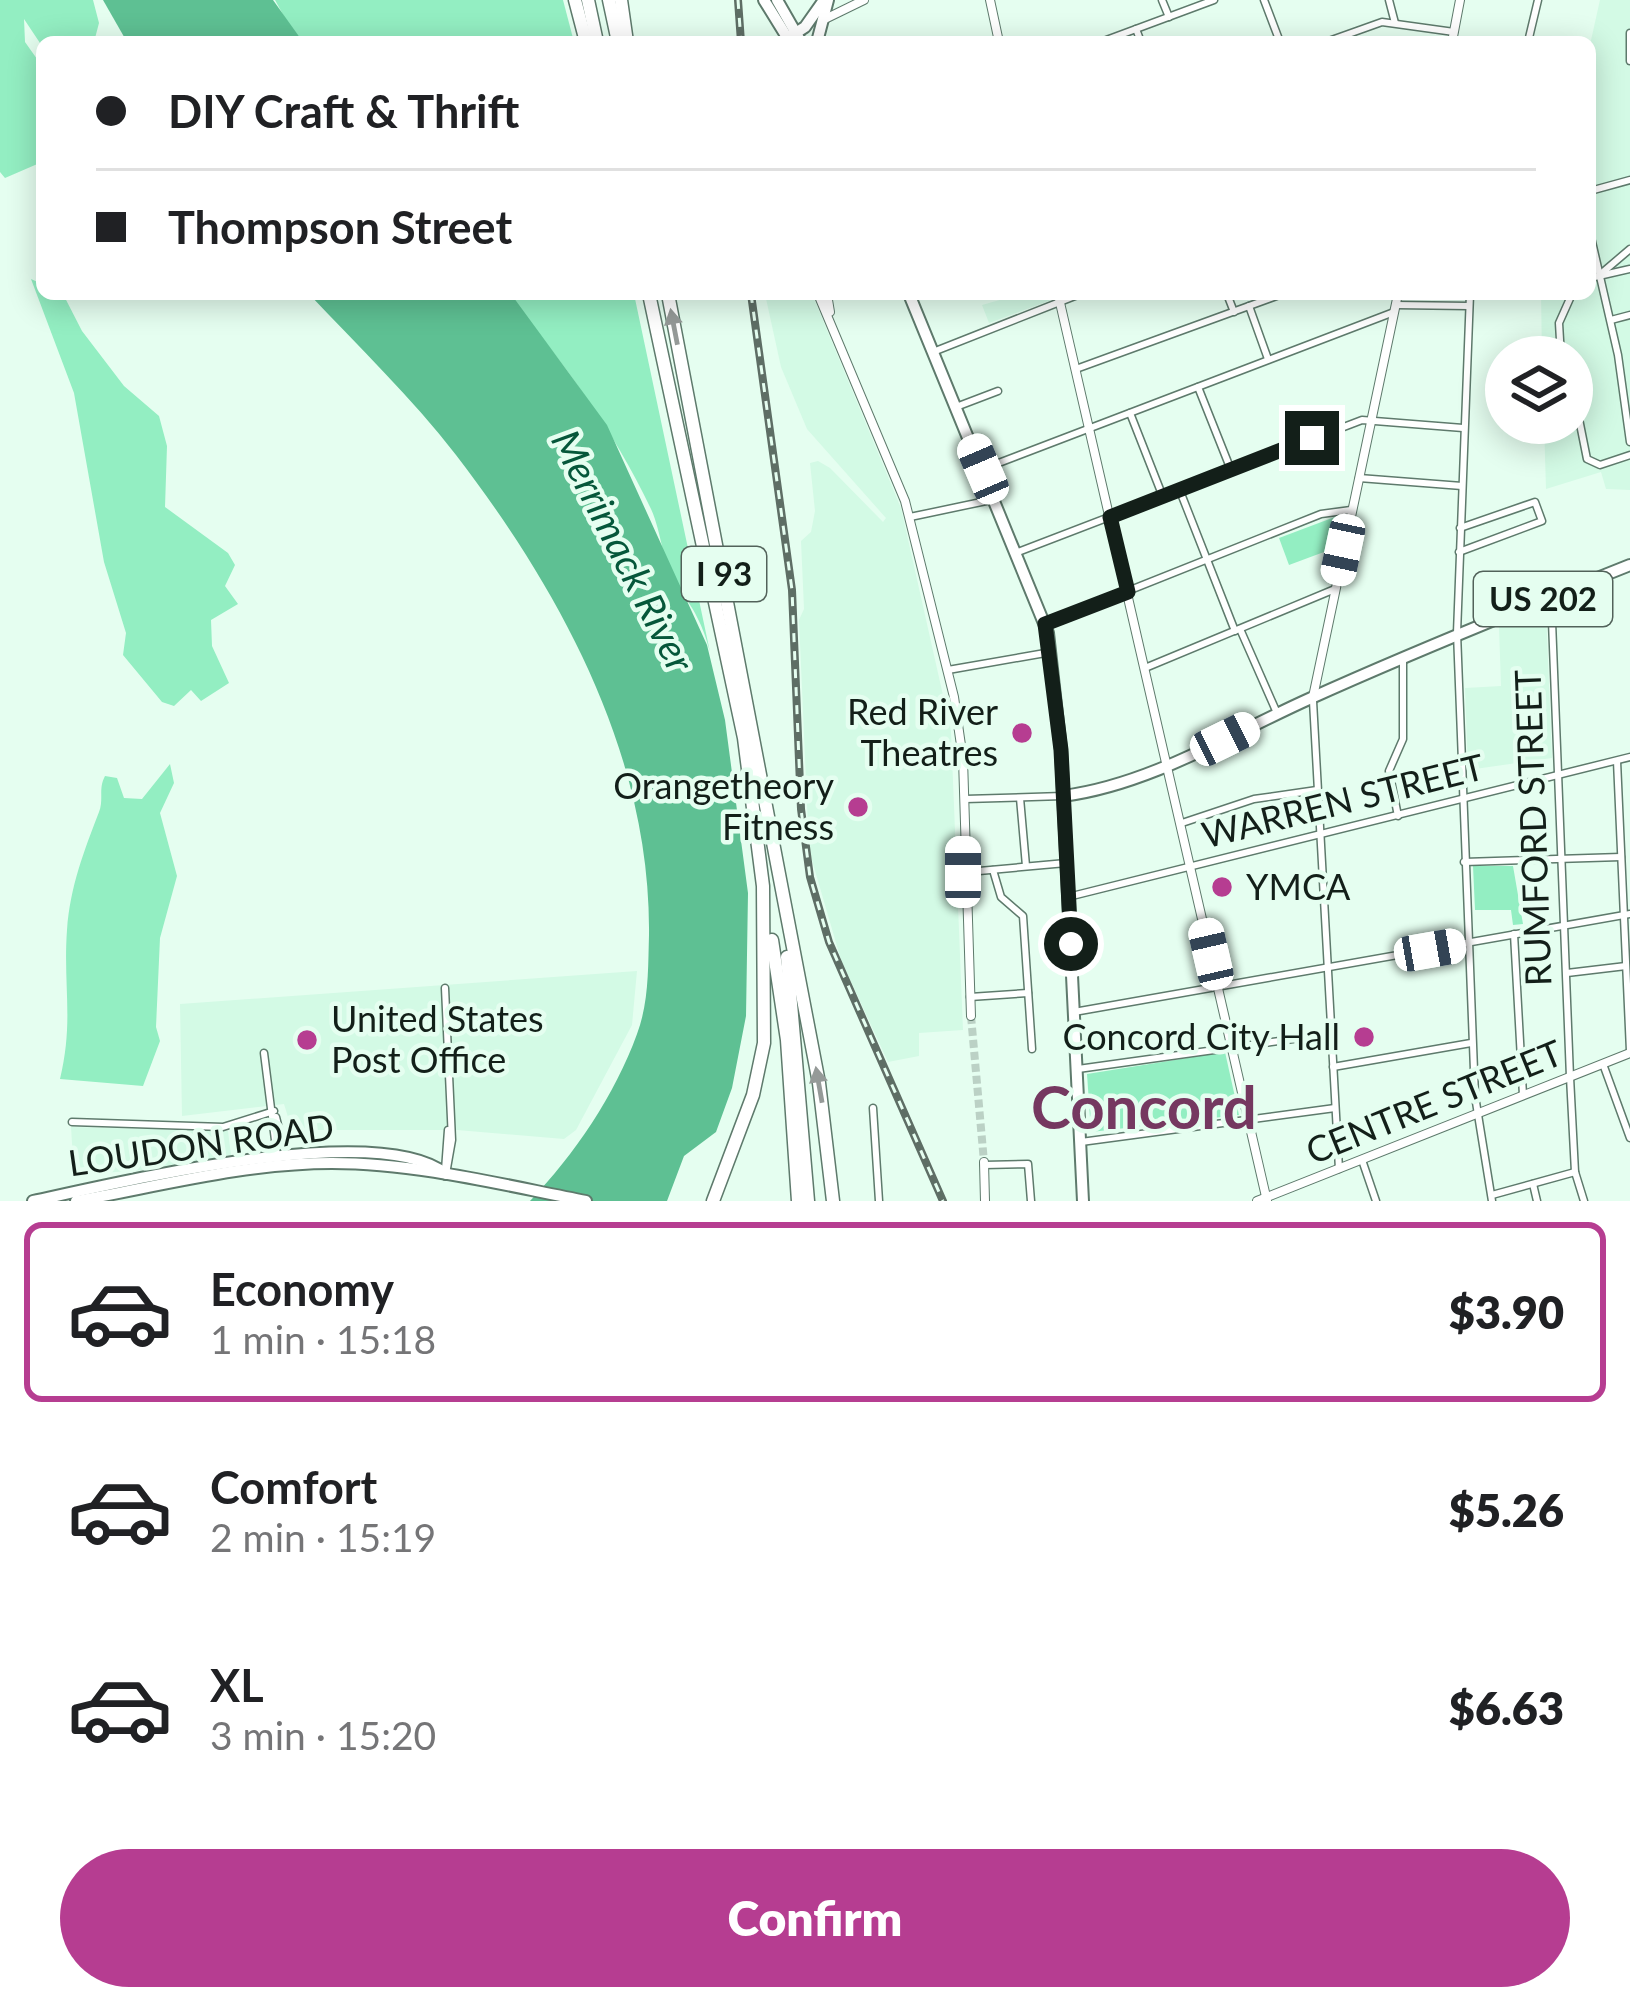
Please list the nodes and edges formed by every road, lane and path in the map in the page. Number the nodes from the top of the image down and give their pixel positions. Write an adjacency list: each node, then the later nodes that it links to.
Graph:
1 (575, 0): 21 (highway)
2 (588, 0): 22 (highway)
3 (609, 0): 23 (highway)
4 (621, 0): 24 (highway)
5 (764, 0): 25 (main road)
6 (777, 0): 26 (main road)
7 (826, 0): 17 (main road); 27 (main road)
8 (864, 0): 17 (street)
9 (990, 0): 30 (street)
10 (1162, 0): 16 (street)
11 (1214, 0): 16 (street)
12 (1264, 0): 33 (street)
13 (1389, 0): 18 (street)
14 (1460, 0): 36 (street)
15 (1538, 0): 37 (street)
16 (1168, 17): 19 (street)
17 (822, 21): 28 (main road); 29 (main road)
18 (1395, 23): 34 (street); 35 (street)
19 (1136, 29): 31 (street); 32 (street)
20 (1630, 33): 38 (street)
21 (584, 36)
22 (596, 36)
23 (621, 36)
24 (623, 36)
25 (792, 36)
26 (793, 36)
27 (796, 36)
28 (799, 36)
29 (818, 36)
30 (999, 36)
31 (1117, 36)
32 (1139, 36)
33 (1278, 36)
34 (1342, 36)
35 (1449, 36)
36 (1453, 36)
37 (1529, 36)
38 (1630, 61)
39 (1630, 180): 40 (street)
40 (1596, 189)
41 (1630, 249): 44 (street)
42 (1596, 258): 44 (street)
43 (1630, 269): 44 (street)
44 (1600, 274): 45 (street); 62 (street)
45 (1596, 276)
46 (650, 300): 125 (highway, I 93)
47 (669, 300): 116 (highway, I 93, one-way to 47)
48 (825, 300): 86 (street)
49 (911, 300): 64 (main road)
50 (1054, 300): 64 (street)
51 (1059, 300): 66 (street)
52 (1229, 300): 60 (street)
53 (1266, 300): 57 (street)
54 (1397, 300): 59 (street)
55 (1470, 300): 58 (street)
56 (1569, 300): 63 (street)
57 (1249, 306): 60 (street); 65 (street)
58 (1469, 306): 59 (street); 73 (street)
59 (1395, 308): 65 (street); 71 (street)
60 (1234, 312): 66 (street)
61 (1630, 315): 62 (street)
62 (1611, 320): 74 (street)
63 (1560, 336)
64 (933, 352): 69 (main road)
65 (1268, 360): 67 (street)
66 (1076, 370): 72 (street)
67 (1198, 387): 70 (street); 78 (street)
68 (998, 391): 69 (street)
69 (956, 407): 77 (main road)
70 (1130, 413): 72 (street); 82 (street)
71 (1371, 420): 73 (street); 78 (street); 79 (street)
72 (1090, 428): 77 (street); 85 (street)
73 (1464, 428): 80 (street)
74 (1630, 442)
75 (1585, 444): 76 (street)
76 (1630, 455)
77 (983, 469): 83 (main road)
78 (1231, 470): 81 (street)
79 (1359, 478): 80 (street); 84 (street)
80 (1462, 486): 87 (street)
81 (1180, 491): 82 (street); 90 (street)
82 (1162, 497): 85 (street)
83 (995, 500): 86 (street); 89 (main road)
84 (1351, 510): 90 (street); 92 (street)
85 (1110, 517): 89 (street); 93 (street)
86 (910, 518): 101 (street)
87 (1460, 528): 88 (street); 88 (street)
88 (1459, 552): 97 (street)
89 (1018, 553): 95 (main road)
90 (1207, 561): 93 (street); 96 (street)
91 (1630, 565): 94 (main road, US 202)
92 (1335, 589): 96 (street); 102 (street)
93 (1128, 592): 95 (street); 100 (street)
94 (1551, 596): 97 (main road, US 202); 107 (street, RUMFORD STREET)
95 (1045, 624): 98 (main road)
96 (1238, 630): 100 (street); 103 (street)
97 (1457, 633): 99 (main road, US 202); 112 (street)
98 (1051, 652): 101 (street); 110 (main road)
99 (1403, 658): 102 (main road, US 202); 113 (street)
100 (1145, 668): 106 (street)
101 (947, 670): 111 (street)
102 (1313, 697): 103 (main road, US 202); 108 (street)
103 (1277, 713): 106 (main road, US 202)
104 (1630, 757): 105 (street, WARREN STREET)
105 (1617, 761): 107 (street, WARREN STREET); 117 (street)
106 (1167, 763): 110 (main road, US 202); 114 (street)
107 (1558, 776): 112 (street, WARREN STREET); 118 (street, RUMFORD STREET)
108 (1317, 790): 114 (street); 115 (street)
109 (1020, 796): 110 (street); 111 (street); 122 (street)
110 (1063, 796): 120 (main road)
111 (964, 799): 124 (street)
112 (1462, 799): 113 (street, WARREN STREET); 119 (street)
113 (1398, 816): 115 (street, WARREN STREET)
114 (1182, 823): 121 (street)
115 (1320, 835): 121 (street, WARREN STREET); 132 (street)
116 (777, 854): 173 (highway, I 93); 174 (highway, one-way to 116)
117 (1622, 857): 118 (street); 127 (street)
118 (1562, 859): 119 (street); 128 (street, RUMFORD STREET)
119 (1465, 862): 130 (street)
120 (1066, 863): 122 (street); 126 (main road)
121 (1192, 865): 126 (street, WARREN STREET); 135 (street)
122 (1026, 866): 123 (street)
123 (993, 870): 124 (street); 136 (street)
124 (963, 872): 137 (street)
125 (764, 886): 171 (highway); 172 (highway, I 93)
126 (1068, 897): 138 (main road)
127 (1627, 915): 128 (street); 131 (street)
128 (1565, 925): 129 (street); 133 (street, RUMFORD STREET)
129 (1514, 934): 130 (street); 150 (street)
130 (1467, 943): 132 (street); 141 (street)
131 (1626, 966): 133 (street); 144 (street)
132 (1325, 968): 135 (street); 140 (street)
133 (1567, 973): 149 (street, RUMFORD STREET)
134 (445, 988): 164 (street)
135 (1220, 988): 138 (street); 142 (street)
136 (1028, 993): 137 (street); 143 (street)
137 (970, 997): 139 (street)
138 (1074, 1012): 148 (main road)
139 (971, 1016)
140 (1330, 1034): 142 (street); 147 (street)
141 (1472, 1043): 147 (street); 154 (street)
142 (1233, 1046): 148 (street); 155 (street)
143 (1031, 1049)
144 (1630, 1052): 146 (street, CENTRE STREET)
145 (264, 1053): 153 (street)
146 (1603, 1064): 149 (street, CENTRE STREET); 157 (street)
147 (1333, 1066): 152 (street)
148 (1078, 1069): 158 (main road)
149 (1570, 1077): 150 (street, CENTRE STREET); 163 (street, RUMFORD STREET)
150 (1522, 1095): 154 (street, CENTRE STREET)
151 (873, 1108): 175 (street)
152 (1335, 1108): 155 (street); 162 (street)
153 (274, 1112): 156 (street); 160 (street)
154 (1477, 1114): 159 (street, CENTRE STREET); 166 (street)
155 (1249, 1120): 158 (street); 167 (street)
156 (72, 1122)
157 (1630, 1138)
158 (1081, 1142): 178 (main road)
159 (1362, 1160): 162 (street, CENTRE STREET); 179 (street)
160 (283, 1161): 164 (main road, LOUDON ROAD); 168 (main road, LOUDON ROAD); 169 (main road, LOUDON ROAD)
161 (984, 1164): 176 (street); 177 (street)
162 (1339, 1169): 167 (street, CENTRE STREET)
163 (1575, 1172): 165 (street); 181 (street, RUMFORD STREET)
164 (446, 1174): 170 (main road, LOUDON ROAD)
165 (1533, 1184): 166 (street); 180 (street)
166 (1491, 1198)
167 (1264, 1200)
168 (33, 1201)
169 (76, 1201)
170 (586, 1201)
171 (713, 1201)
172 (797, 1201)
173 (808, 1201)
174 (833, 1201)
175 (879, 1201)
176 (985, 1201)
177 (1031, 1201)
178 (1083, 1201)
179 (1376, 1201)
180 (1537, 1201)
181 (1584, 1201)

